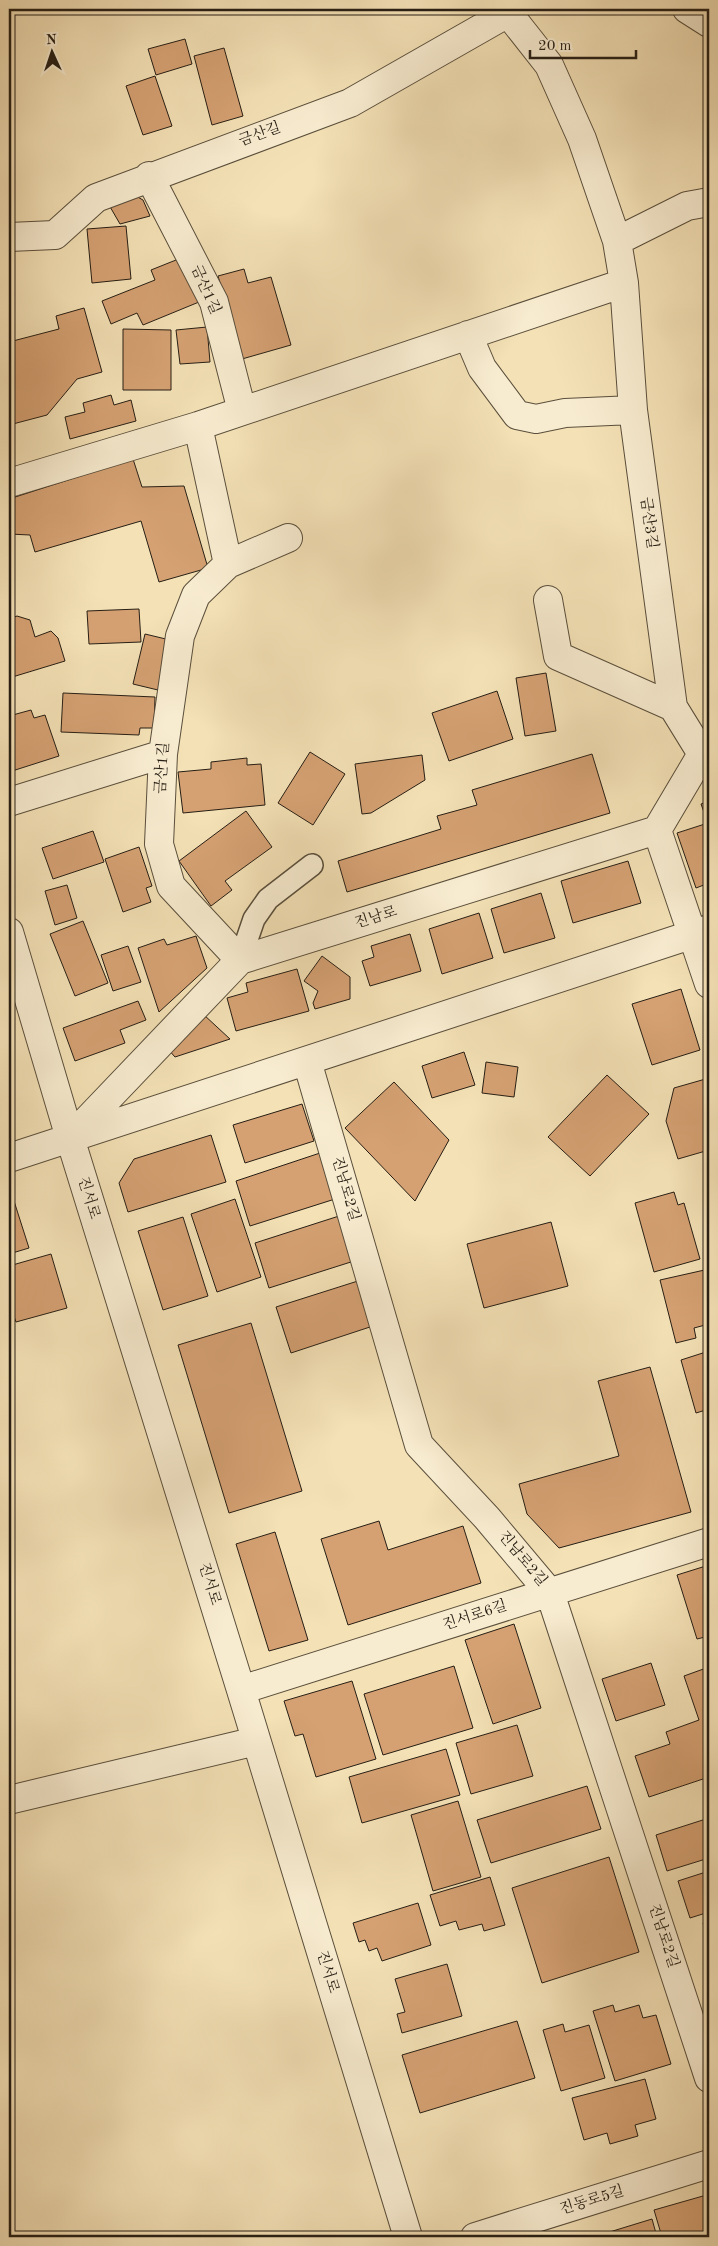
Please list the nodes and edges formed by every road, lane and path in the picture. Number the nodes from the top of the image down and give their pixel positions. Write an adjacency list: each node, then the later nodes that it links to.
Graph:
1 (686, 9): 3 (street)
2 (508, 11): 4 (street, 금산길); 7 (street, 금산3길)
3 (709, 24)
4 (149, 176): 6 (street, 금산길); 11 (street, 금산1길)
5 (709, 202): 7 (street)
6 (9, 237)
7 (617, 241): 8 (street, 금산3길)
8 (624, 283): 9 (street); 10 (street, 금산3길)
9 (468, 335): 10 (street); 11 (street)
10 (633, 410): 17 (street, 금산3길)
11 (242, 411): 12 (street)
12 (198, 426): 13 (street); 15 (street)
13 (9, 483)
14 (288, 538): 15 (street, 금산1길)
15 (228, 564): 18 (street, 금산1길)
16 (548, 600): 17 (street)
17 (673, 707): 19 (street, 금산3길)
18 (163, 754): 20 (street); 25 (street, 금산1길)
19 (706, 754): 21 (street)
20 (9, 802)
21 (657, 830): 24 (street); 25 (street, 진남로)
22 (312, 865): 25 (lane)
23 (9, 932): 28 (street, 진서로)
24 (701, 932): 26 (street); 27 (street, 진남로)
25 (240, 960): 28 (street, 진남로)
26 (709, 984)
27 (307, 1061): 28 (street, 진남로); 31 (street, 진남로2길)
28 (70, 1138): 29 (street, 진남로); 32 (street, 진서로)
29 (9, 1158)
30 (709, 1542): 31 (street, 진서로6길)
31 (550, 1593): 32 (street, 진서로6길); 35 (street, 진남로2길)
32 (241, 1690): 33 (street, 진서로)
33 (256, 1741): 34 (street); 37 (street, 진서로)
34 (9, 1800)
35 (709, 2078)
36 (709, 2164): 38 (street, 진동로5길)
37 (408, 2237)
38 (475, 2237)

